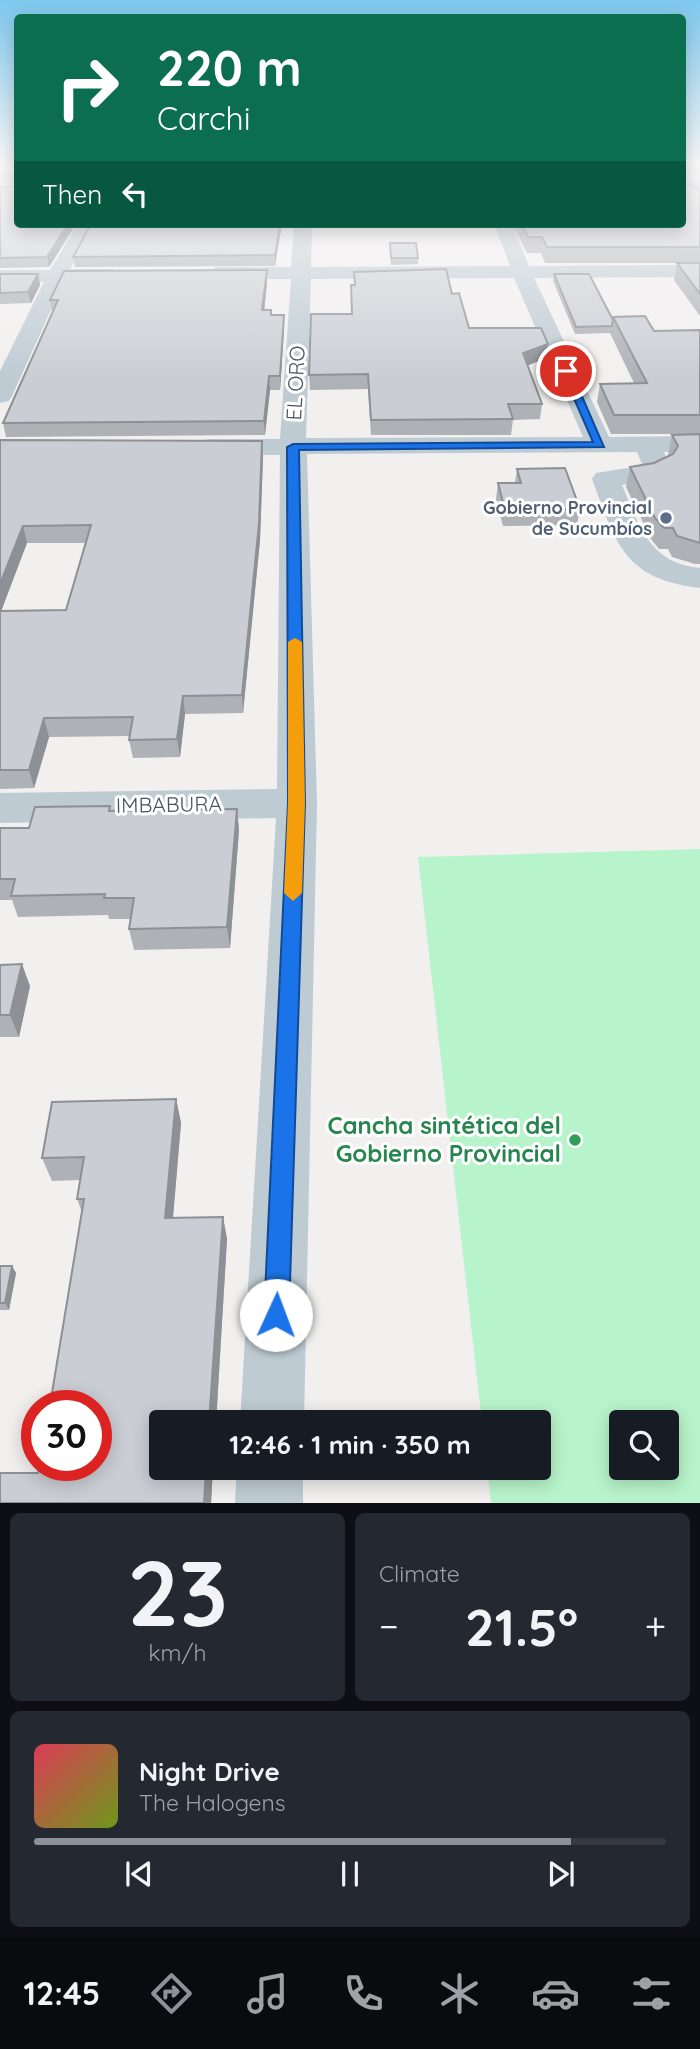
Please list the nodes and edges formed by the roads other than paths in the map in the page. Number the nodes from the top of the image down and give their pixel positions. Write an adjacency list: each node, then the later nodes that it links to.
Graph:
1 (79, 238): 9 (street)
2 (302, 238): 5 (street, EL ORO)
3 (508, 238): 6 (street)
4 (700, 271): 6 (street)
5 (301, 272): 6 (street); 8 (street); 16 (street, EL ORO)
6 (522, 273): 14 (street)
7 (138, 274): 9 (street)
8 (192, 274)
9 (57, 275): 10 (street); 11 (street)
10 (0, 276)
11 (0, 396)
12 (647, 444): 13 (street); 14 (street); 17 (street)
13 (700, 444)
14 (600, 445): 16 (street)
15 (181, 447): 16 (street)
16 (293, 447): 18 (street, EL ORO)
17 (700, 578)
18 (297, 803): 19 (street, IMBABURA); 20 (street, EL ORO)
19 (0, 808)
20 (273, 1410)
21 (270, 1480): 22 (street)
22 (269, 1503)

